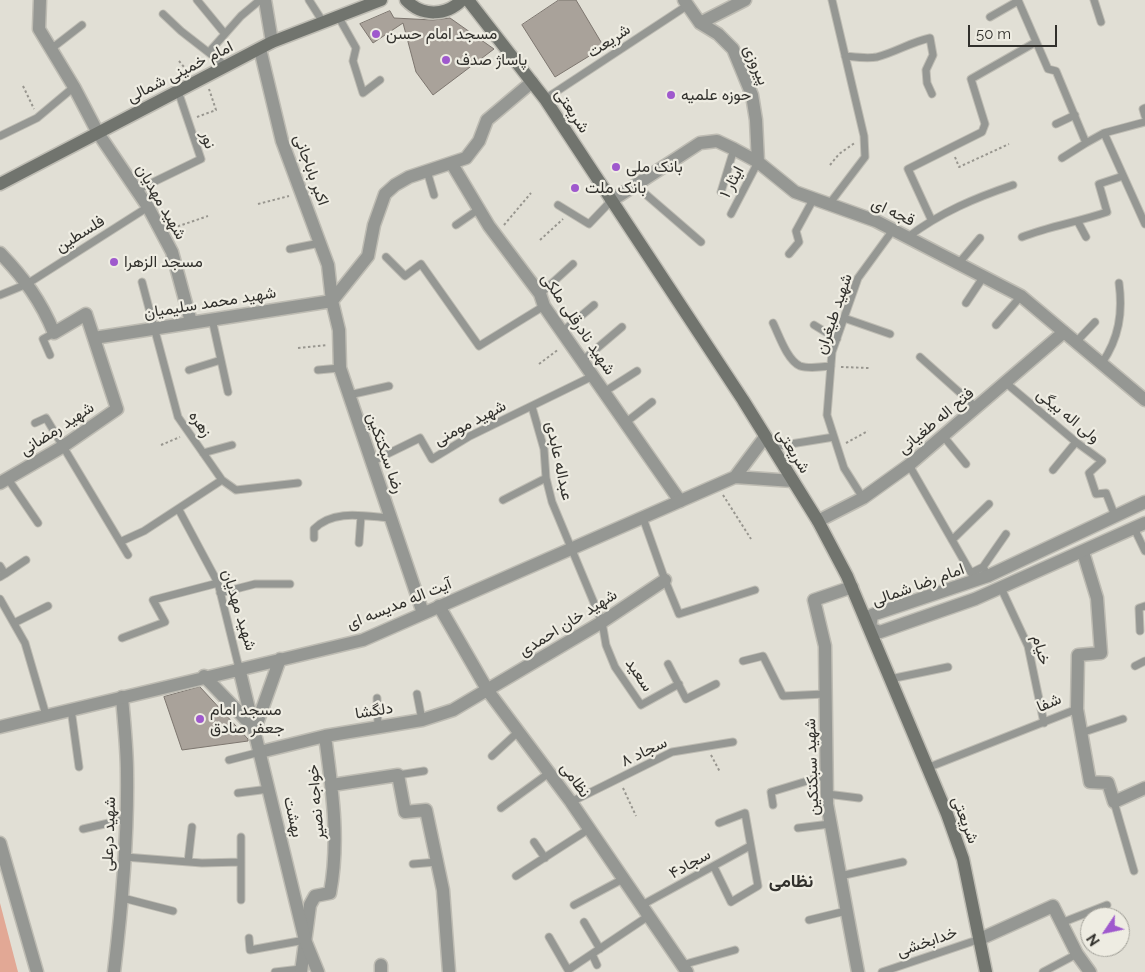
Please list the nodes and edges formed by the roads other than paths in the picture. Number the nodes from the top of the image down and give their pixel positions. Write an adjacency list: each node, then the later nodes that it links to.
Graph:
1 (40, 0): 25 (street, شهید مهدیان)
2 (197, 0): 22 (lane)
3 (260, 0): 22 (lane)
4 (265, 0): 23 (street)
5 (309, 0): 18 (lane)
6 (381, 0): 16 (main road, امام خمینی شمالی)
7 (406, 0): 8 (main road)
8 (462, 0)
9 (468, 0): 31 (main road, شریعتی)
10 (745, 0): 20 (street)
11 (832, 0): 28 (lane)
12 (1018, 0): 17 (lane); 24 (lane)
13 (1094, 0): 19 (lane)
14 (686, 2): 20 (street, پیروزی); 35 (lane, شریعت)
15 (163, 14): 27 (lane)
16 (338, 16): 18 (main road, امام خمینی شمالی); 30 (lane)
17 (990, 17)
18 (323, 22): 23 (main road, امام خمینی شمالی)
19 (1101, 22)
20 (700, 23): 47 (street, پیروزی)
21 (82, 25): 25 (lane)
22 (225, 34): 27 (lane)
23 (272, 42): 26 (main road, امام خمینی شمالی)
24 (1036, 42): 37 (lane); 64 (lane)
25 (51, 49): 32 (street, شهید مهدیان)
26 (260, 49): 29 (main road, امام خمینی شمالی); 74 (street, اکبر باباجانی)
27 (209, 52): 29 (lane)
28 (845, 56): 34 (lane); 59 (lane)
29 (226, 66): 33 (main road, امام خمینی شمالی)
30 (380, 80)
31 (532, 82): 35 (main road, شریعتی); 48 (street)
32 (74, 87): 41 (street, شهید مهدیان); 43 (lane)
33 (178, 91): 41 (main road, امام خمینی شمالی); 54 (lane, نور)
34 (932, 94)
35 (545, 99): 58 (main road, شریعتی)
36 (1145, 108): 38 (lane)
37 (1075, 115): 40 (lane); 44 (lane)
38 (1145, 116)
39 (1145, 122): 42 (lane)
40 (1056, 124)
41 (98, 132): 51 (main road, امام خمینی شمالی); 54 (street, شهید مهدیان)
42 (1104, 133): 44 (lane); 50 (lane)
43 (0, 136)
44 (1086, 143): 46 (lane)
45 (734, 149): 47 (street, قجه ای); 52 (street, قجه ای); 55 (lane)
46 (1062, 158)
47 (758, 162): 57 (street, قجه ای); 63 (lane, ایثار ۱)
48 (452, 164): 49 (street); 62 (street, شهید نادرقلی ملکی)
49 (427, 171): 56 (lane); 88 (street)
50 (1123, 176): 65 (lane); 66 (lane)
51 (0, 184)
52 (635, 185): 58 (street, قجه ای); 73 (lane)
53 (1014, 185): 64 (lane)
54 (137, 190): 61 (street, شهید مهدیان)
55 (721, 192)
56 (434, 195)
57 (814, 198): 59 (street, قجه ای); 77 (lane)
58 (611, 200): 60 (lane); 132 (main road, شریعتی)
59 (830, 203): 68 (street, قجه ای)
60 (558, 205)
61 (148, 207): 84 (lane, فلسطین); 94 (street, شهید مهدیان)
62 (479, 209): 67 (lane); 85 (street, شهید نادرقلی ملکی)
63 (731, 214)
64 (931, 219): 69 (lane)
65 (1078, 222): 70 (lane); 71 (lane)
66 (1145, 224)
67 (456, 225)
68 (893, 230): 69 (street, قجه ای); 92 (lane, شهید طیغران)
69 (908, 237): 79 (street, قجه ای)
70 (1022, 237)
71 (1086, 237)
72 (980, 238): 79 (lane)
73 (701, 242)
74 (320, 243): 75 (lane); 88 (street, اکبر باباجانی)
75 (290, 249)
76 (0, 253): 84 (street)
77 (789, 254)
78 (386, 257): 91 (lane)
79 (959, 263): 81 (street, قجه ای)
80 (573, 264): 85 (lane)
81 (984, 276): 87 (street, قجه ای); 89 (lane)
82 (142, 282): 100 (lane, زهره)
83 (1120, 283): 112 (lane)
84 (27, 284): 86 (lane, فلسطین); 102 (street)
85 (540, 294): 91 (street, شهید نادرقلی ملکی)
86 (0, 295)
87 (1021, 296): 98 (lane); 101 (street, قجه ای)
88 (332, 301): 93 (street, شهید محمد سلیمیان); 114 (street, رضا سبکتکین)
89 (966, 303)
90 (594, 305): 104 (lane)
91 (544, 306): 104 (street, شهید نادرقلی ملکی)
92 (844, 318): 103 (lane); 106 (lane, شهید طیغران)
93 (212, 319): 94 (street, شهید محمد سلیمیان); 110 (lane)
94 (191, 322): 100 (street, شهید محمد سلیمیان)
95 (1095, 322): 107 (lane)
96 (773, 323): 113 (lane)
97 (814, 325): 106 (lane)
98 (996, 325)
99 (622, 327): 111 (lane)
100 (153, 328): 105 (street, شهید محمد سلیمیان); 136 (lane, زهره)
101 (1064, 332): 107 (street, قجه ای); 119 (street, فتح اله طغیانی)
102 (54, 333): 105 (street, شهید رمضانی); 108 (lane)
103 (890, 334)
104 (566, 337): 111 (street, شهید نادرقلی ملکی)
105 (94, 338): 135 (street, شهید رمضانی)
106 (837, 339): 113 (lane, شهید طیغران)
107 (1077, 342): 112 (street, قجه ای)
108 (50, 355)
109 (920, 357): 127 (lane)
110 (221, 360): 115 (lane); 121 (lane)
111 (582, 361): 118 (street, شهید نادرقلی ملکی)
112 (1102, 363): 124 (street, قجه ای)
113 (831, 366): 130 (lane, شهید طیغران)
114 (340, 368): 116 (lane); 123 (street, رضا سبکتکین)
115 (189, 370)
116 (318, 370)
117 (637, 371): 122 (lane)
118 (592, 376): 122 (street, شهید نادرقلی ملکی); 126 (lane, شهید مومنی)
119 (1006, 383): 127 (street, فتح اله طغیانی); 133 (lane, ولی اله بیگی)
120 (389, 386): 123 (lane)
121 (228, 392)
122 (604, 392): 129 (street, شهید نادرقلی ملکی)
123 (349, 395): 137 (street, رضا سبکتکین)
124 (1145, 400)
125 (652, 402): 129 (lane)
126 (532, 407): 137 (lane, شهید مومنی); 142 (lane, عبداله عابدی)
127 (977, 408): 131 (street, فتح اله طغیانی)
128 (35, 423): 135 (lane)
129 (625, 423): 149 (street, شهید نادرقلی ملکی)
130 (834, 437): 132 (lane); 147 (lane, شهید طیغران)
131 (944, 437): 138 (lane); 139 (street, فتح اله طغیانی)
132 (768, 442): 141 (street); 145 (main road, شریعتی)
133 (1076, 442): 140 (lane); 154 (lane, ولی اله بیگی)
134 (232, 445): 136 (lane)
135 (62, 448): 144 (street, شهید رمضانی); 163 (lane)
136 (203, 453): 143 (lane, زهره)
137 (371, 462): 155 (street, رضا سبکتکین)
138 (966, 464)
139 (909, 465): 147 (street, فتح اله طغیانی); 162 (lane)
140 (1053, 470)
141 (735, 477): 145 (street); 149 (street, آیت اله مدیسه ای)
142 (546, 478): 148 (lane); 165 (lane, عبداله عابدی)
143 (222, 480): 146 (lane); 152 (lane)
144 (4, 481): 158 (lane)
145 (793, 481): 157 (main road, شریعتی)
146 (298, 483)
147 (863, 498): 157 (street, فتح اله طغیانی)
148 (503, 500)
149 (680, 501): 156 (street, آیت اله مدیسه ای)
150 (1145, 502): 154 (street, امام رضا شمالی)
151 (989, 504): 162 (lane)
152 (179, 510): 163 (lane); 174 (lane, شهید مهدیان)
153 (361, 516): 155 (lane); 161 (lane); 164 (lane)
154 (1115, 516): 171 (street, امام رضا شمالی)
155 (390, 518): 184 (street, رضا سبکتکین)
156 (643, 518): 165 (street, آیت اله مدیسه ای); 173 (lane)
157 (818, 521): 176 (main road, شریعتی)
158 (38, 523)
159 (1139, 526): 166 (lane); 167 (street, امام رضا شمالی)
160 (1006, 534): 171 (lane)
161 (314, 538)
162 (952, 540): 171 (lane)
163 (122, 541): 168 (lane)
164 (359, 543)
165 (571, 549): 182 (street, آیت اله مدیسه ای); 185 (lane, عبداله عابدی)
166 (1145, 550)
167 (1082, 552): 177 (street, امام رضا شمالی); 207 (street)
168 (128, 555)
169 (26, 560): 172 (lane)
170 (0, 566): 172 (lane)
171 (986, 572): 187 (street, امام رضا شمالی)
172 (3, 576)
173 (665, 580): 178 (lane); 185 (street, شهید خان احمدی)
174 (218, 583): 179 (lane, شهید مهدیان); 189 (lane)
175 (290, 584): 179 (lane)
176 (852, 587): 187 (main road, شریعتی); 203 (street, شهید سبکتکین)
177 (1001, 588): 187 (street, امام رضا شمالی); 211 (lane, خیام)
178 (755, 590)
179 (220, 593): 196 (lane, شهید مهدیان)
180 (0, 599): 186 (lane)
181 (48, 606): 186 (lane)
182 (439, 606): 184 (street, آیت اله مدیسه ای); 201 (street, نظامی)
183 (1145, 606): 188 (lane)
184 (423, 613): 190 (street, آیت اله مدیسه ای)
185 (602, 622): 199 (lane, سعید); 201 (street, شهید خان احمدی)
186 (14, 623): 208 (lane)
187 (870, 628): 198 (main road, شریعتی)
188 (1140, 631)
189 (122, 638)
190 (280, 658): 196 (street, آیت اله مدیسه ای); 214 (street)
191 (743, 661): 203 (lane)
192 (1145, 661): 194 (lane)
193 (668, 664): 199 (lane)
194 (1134, 666)
195 (948, 667): 198 (lane)
196 (239, 668): 197 (street, آیت اله مدیسه ای); 214 (street, بهشت)
197 (204, 676): 204 (street, آیت اله مدیسه ای); 214 (street)
198 (890, 679): 223 (main road, شریعتی)
199 (679, 684): 200 (lane)
200 (716, 684)
201 (488, 691): 210 (street, دلگشا); 215 (street, نظامی)
202 (417, 694): 210 (lane)
203 (825, 694): 227 (street, شهید سبکتکین)
204 (122, 697): 206 (street, آیت اله مدیسه ای); 238 (street, شهید درعلی)
205 (377, 698): 213 (lane)
206 (71, 709): 208 (street, آیت اله مدیسه ای); 222 (lane)
207 (1077, 709): 211 (lane, شفا); 216 (street, شفا)
208 (46, 716): 212 (street, آیت اله مدیسه ای)
209 (1124, 719): 216 (lane)
210 (422, 720): 213 (street, دلگشا)
211 (1044, 723): 223 (lane, شفا)
212 (0, 727)
213 (378, 727): 217 (street, دلگشا)
214 (255, 729): 219 (street, بهشت)
215 (519, 731): 220 (lane); 225 (street, نظامی)
216 (1081, 733): 235 (street, شفا)
217 (325, 736): 219 (street, دلگشا); 228 (street, خواجه نصیر)
218 (733, 742): 234 (lane, سجاد ۸)
219 (260, 752): 221 (lane); 229 (street, بهشت)
220 (492, 756)
221 (229, 760)
222 (80, 766)
223 (928, 768): 273 (main road, شریعتی)
224 (424, 772): 226 (lane)
225 (550, 773): 234 (street, نظامی); 237 (lane)
226 (398, 775): 228 (street); 253 (street)
227 (827, 775): 232 (street, شهید سبکتکین); 236 (lane)
228 (332, 786): 274 (street, خواجه نصیر)
229 (269, 788): 231 (lane); 274 (street, بهشت)
230 (1145, 788): 235 (street)
231 (238, 793)
232 (827, 794): 233 (lane); 240 (street, شهید سبکتکین)
233 (859, 798)
234 (572, 802): 244 (street, نظامی)
235 (1114, 802): 257 (lane)
236 (773, 805)
237 (501, 808)
238 (126, 819): 242 (lane); 249 (street, شهید درعلی)
239 (719, 823): 248 (lane)
240 (830, 824): 243 (lane); 259 (street, شهید سبکتکین)
241 (192, 827): 251 (lane)
242 (83, 828)
243 (798, 828)
244 (590, 829): 250 (lane); 260 (street, نظامی)
245 (241, 837): 252 (lane)
246 (534, 842): 250 (lane)
247 (0, 843): 282 (street)
248 (750, 846): 256 (lane, سجاد۴); 256 (lane)
249 (125, 857): 251 (lane); 261 (street, شهید درعلی)
250 (545, 858): 258 (lane)
251 (188, 862): 252 (lane)
252 (241, 862): 262 (lane)
253 (437, 862): 255 (lane); 286 (street)
254 (903, 862): 259 (lane)
255 (413, 864)
256 (714, 866): 265 (lane, سجاد۴)
257 (1134, 871)
258 (516, 876)
259 (840, 876): 266 (street, شهید سبکتکین)
260 (623, 879): 263 (lane); 265 (street, نظامی)
261 (123, 898): 267 (lane); 283 (street, شهید درعلی)
262 (241, 900)
263 (574, 905)
264 (1107, 905): 270 (lane)
265 (646, 910): 275 (lane, سجاد۴); 280 (street, نظامی)
266 (846, 910): 268 (lane); 287 (street, شهید سبکتکین)
267 (173, 911)
268 (809, 920)
269 (584, 922): 275 (lane)
270 (1062, 923): 273 (street); 278 (street)
271 (549, 937): 277 (lane, سجاد۴)
272 (249, 938): 274 (lane)
273 (980, 939): 288 (lane, خدابخشی); 289 (main road, شریعتی)
274 (305, 940): 281 (street); 285 (street, بهشت)
275 (600, 949): 277 (lane, سجاد۴)
276 (735, 950): 280 (lane)
277 (592, 954): 279 (lane)
278 (1077, 954): 290 (lane); 291 (street)
279 (597, 965)
280 (685, 968)
281 (301, 970): 284 (lane)
282 (37, 972)
283 (114, 972)
284 (275, 972)
285 (318, 972)
286 (449, 972)
287 (858, 972)
288 (882, 972)
289 (986, 972)
290 (1043, 972)
291 (1090, 972)

